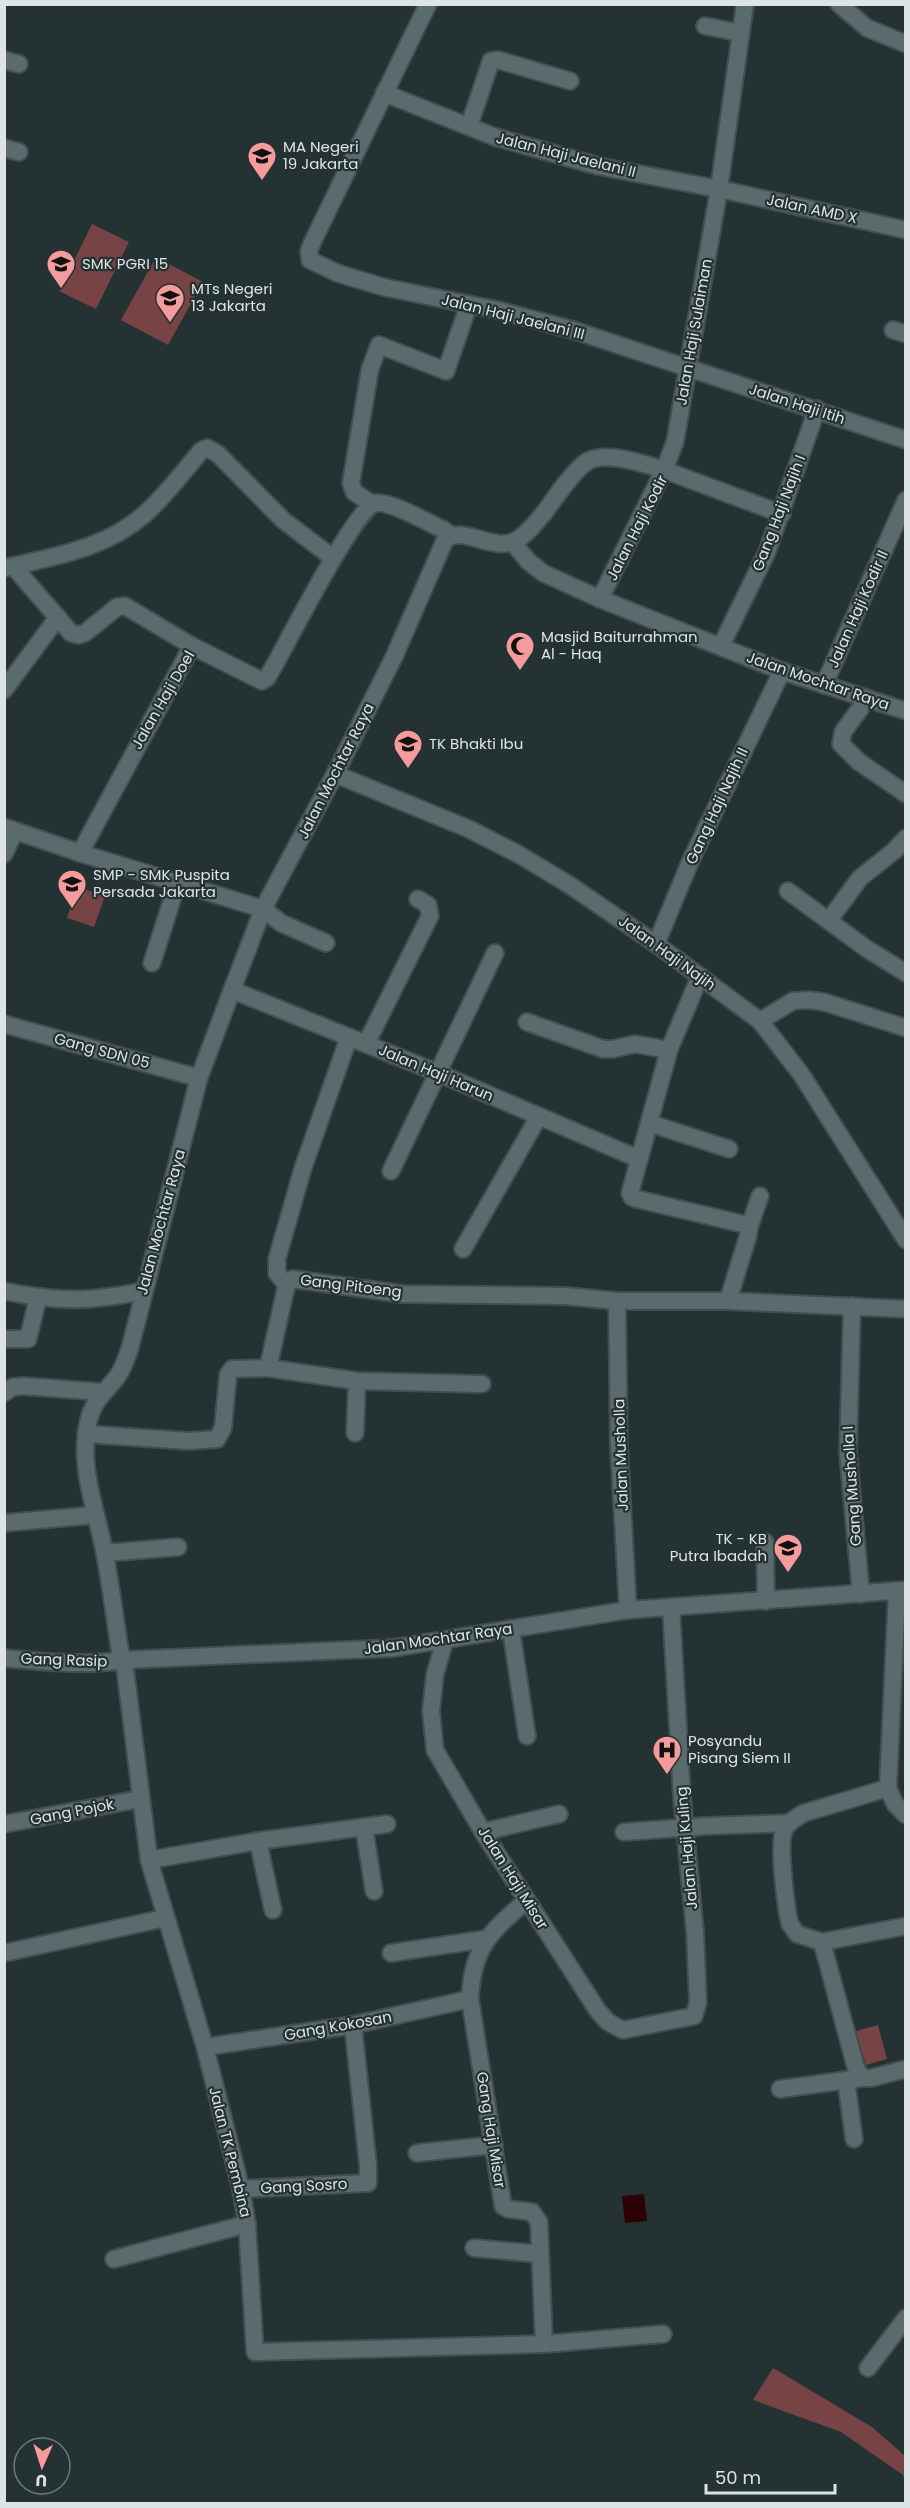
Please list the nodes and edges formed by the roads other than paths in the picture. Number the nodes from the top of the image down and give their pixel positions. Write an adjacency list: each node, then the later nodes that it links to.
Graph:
1 (428, 4): 8 (street)
2 (745, 4): 5 (street, Jalan Haji Sulaiman)
3 (839, 4): 6 (street)
4 (705, 26): 5 (street)
5 (741, 33): 10 (street, Jalan Haji Sulaiman)
6 (906, 44)
7 (570, 81): 9 (street)
8 (384, 93): 9 (street, Jalan Haji Jaelani II); 12 (street, Jalan Haji Jaelani III)
9 (469, 126): 10 (street, Jalan Haji Jaelani II)
10 (719, 189): 11 (street, Jalan AMD X); 13 (street, Jalan Haji Sulaiman)
11 (906, 230)
12 (469, 304): 13 (street, Jalan Haji Jaelani III); 18 (street)
13 (687, 370): 14 (street, Jalan Haji Itih); 16 (street, Jalan Haji Sulaiman)
14 (817, 409): 15 (street, Jalan Haji Itih); 19 (street, Gang Haji Najih I)
15 (906, 440)
16 (664, 470): 19 (street, Jalan Haji Kodir); 21 (street); 24 (street, Jalan Haji Kodir)
17 (906, 500): 29 (street, Jalan Haji Kodir II)
18 (372, 504): 20 (street); 22 (street, Jalan Haji Doel)
19 (782, 514): 27 (street, Gang Haji Najih I)
20 (450, 535): 21 (street); 33 (street, Jalan Mochtar Raya)
21 (513, 543): 24 (street, Jalan Mochtar Raya)
22 (333, 558): 23 (street); 26 (street, Jalan Haji Doel)
23 (9, 567): 25 (street)
24 (600, 599): 27 (street, Jalan Mochtar Raya)
25 (58, 616): 26 (street); 30 (street)
26 (192, 646): 37 (street, Jalan Haji Doel)
27 (721, 646): 28 (street, Jalan Mochtar Raya)
28 (782, 671): 29 (street, Jalan Mochtar Raya); 45 (street, Gang Haji Najih II)
29 (824, 686): 31 (street, Jalan Mochtar Raya)
30 (4, 690)
31 (867, 699): 32 (street, Jalan Mochtar Raya); 34 (street)
32 (906, 711)
33 (335, 774): 42 (street, Jalan Mochtar Raya); 45 (street, Jalan Haji Najih)
34 (906, 794)
35 (10, 829): 37 (street); 38 (street)
36 (906, 838): 43 (street)
37 (80, 853): 39 (street)
38 (4, 854)
39 (178, 881): 42 (street); 47 (street)
40 (788, 891): 43 (street)
41 (418, 899): 56 (street)
42 (263, 909): 44 (street); 50 (street, Jalan Mochtar Raya)
43 (829, 920): 48 (street)
44 (326, 943)
45 (656, 944): 49 (street, Jalan Haji Najih)
46 (495, 953): 58 (street)
47 (152, 963)
48 (906, 973)
49 (700, 976): 52 (street, Jalan Haji Najih); 57 (street)
50 (232, 990): 55 (street, Jalan Haji Harun); 59 (street, Jalan Mochtar Raya)
51 (527, 1022): 57 (street)
52 (760, 1022): 54 (street); 67 (street, Jalan Haji Najih)
53 (5, 1025): 59 (street, Gang SDN 05)
54 (906, 1028)
55 (349, 1037): 56 (street, Jalan Haji Harun); 69 (street)
56 (366, 1044): 58 (street, Jalan Haji Harun)
57 (669, 1050): 61 (street)
58 (438, 1073): 60 (street, Jalan Haji Harun); 64 (street)
59 (199, 1078): 71 (street, Jalan Mochtar Raya)
60 (539, 1116): 63 (street, Jalan Haji Harun); 68 (street)
61 (649, 1123): 62 (street); 63 (street)
62 (729, 1149)
63 (639, 1159): 66 (street)
64 (391, 1172)
65 (760, 1196): 66 (street)
66 (749, 1228): 74 (street)
67 (906, 1240)
68 (463, 1249)
69 (287, 1286): 73 (street, Gang Pitoeng); 78 (street, Gang Pitoeng)
70 (4, 1291): 72 (street)
71 (143, 1291): 72 (street); 82 (street, Jalan Mochtar Raya)
72 (38, 1298): 77 (street)
73 (617, 1300): 74 (street); 94 (street, Jalan Musholla)
74 (728, 1301): 75 (street)
75 (852, 1306): 76 (street); 91 (street, Gang Musholla I)
76 (906, 1309)
77 (4, 1339)
78 (268, 1368): 79 (street); 84 (street)
79 (357, 1381): 80 (street); 83 (street)
80 (482, 1384)
81 (5, 1390): 82 (street)
82 (98, 1392): 84 (street, Jalan Mochtar Raya)
83 (356, 1433)
84 (86, 1434): 85 (street, Jalan Mochtar Raya)
85 (95, 1515): 86 (street); 89 (street, Jalan Mochtar Raya)
86 (4, 1523)
87 (765, 1542): 92 (street)
88 (178, 1547): 89 (street)
89 (105, 1553): 98 (street, Jalan Mochtar Raya)
90 (901, 1590): 91 (street, Jalan Mochtar Raya); 100 (street)
91 (861, 1594): 92 (street, Jalan Mochtar Raya)
92 (766, 1601): 93 (street, Jalan Mochtar Raya)
93 (671, 1607): 94 (street, Jalan Mochtar Raya); 108 (street, Jalan Haji Kuling)
94 (628, 1610): 95 (street, Jalan Mochtar Raya)
95 (512, 1629): 96 (street, Jalan Mochtar Raya); 99 (street)
96 (445, 1640): 98 (street, Jalan Mochtar Raya); 109 (street, Jalan Haji Misar)
97 (5, 1657): 98 (street, Gang Rasip)
98 (124, 1660): 101 (street, Jalan TK Pembina)
99 (527, 1736)
100 (888, 1788): 103 (street); 104 (street)
101 (140, 1799): 105 (street, Gang Pojok); 112 (street, Jalan TK Pembina)
102 (559, 1814): 109 (street)
103 (906, 1815)
104 (790, 1822): 108 (street); 119 (street)
105 (4, 1824)
106 (387, 1824): 107 (street)
107 (364, 1827): 111 (street); 113 (street)
108 (685, 1827): 110 (street); 123 (street, Jalan Haji Kuling)
109 (483, 1832): 114 (street, Jalan Haji Misar)
110 (624, 1832)
111 (258, 1841): 112 (street); 115 (street)
112 (149, 1860): 116 (street, Jalan TK Pembina)
113 (374, 1891)
114 (526, 1901): 118 (street); 123 (street, Jalan Haji Misar)
115 (273, 1910)
116 (165, 1918): 120 (street); 125 (street, Jalan TK Pembina)
117 (906, 1926): 119 (street)
118 (486, 1939): 121 (street); 122 (street, Gang Haji Misar)
119 (822, 1942): 127 (street)
120 (4, 1953)
121 (391, 1953)
122 (470, 1999): 124 (street, Gang Kokosan); 130 (street, Gang Haji Misar)
123 (694, 2016)
124 (353, 2025): 125 (street, Gang Kokosan); 132 (street, Gang Sosro)
125 (205, 2047): 132 (street, Jalan TK Pembina)
126 (905, 2074): 127 (street)
127 (855, 2075): 128 (street); 129 (street)
128 (780, 2090)
129 (854, 2139)
130 (494, 2145): 131 (street); 135 (street, Gang Haji Misar)
131 (417, 2153)
132 (241, 2189): 133 (street, Jalan TK Pembina)
133 (247, 2224): 136 (street); 139 (street, Jalan TK Pembina)
134 (474, 2247): 135 (street)
135 (540, 2254): 139 (street, Gang Haji Misar)
136 (114, 2259)
137 (906, 2318): 140 (street)
138 (663, 2334): 139 (street, Jalan TK Pembina)
139 (544, 2344)
140 (868, 2368)

